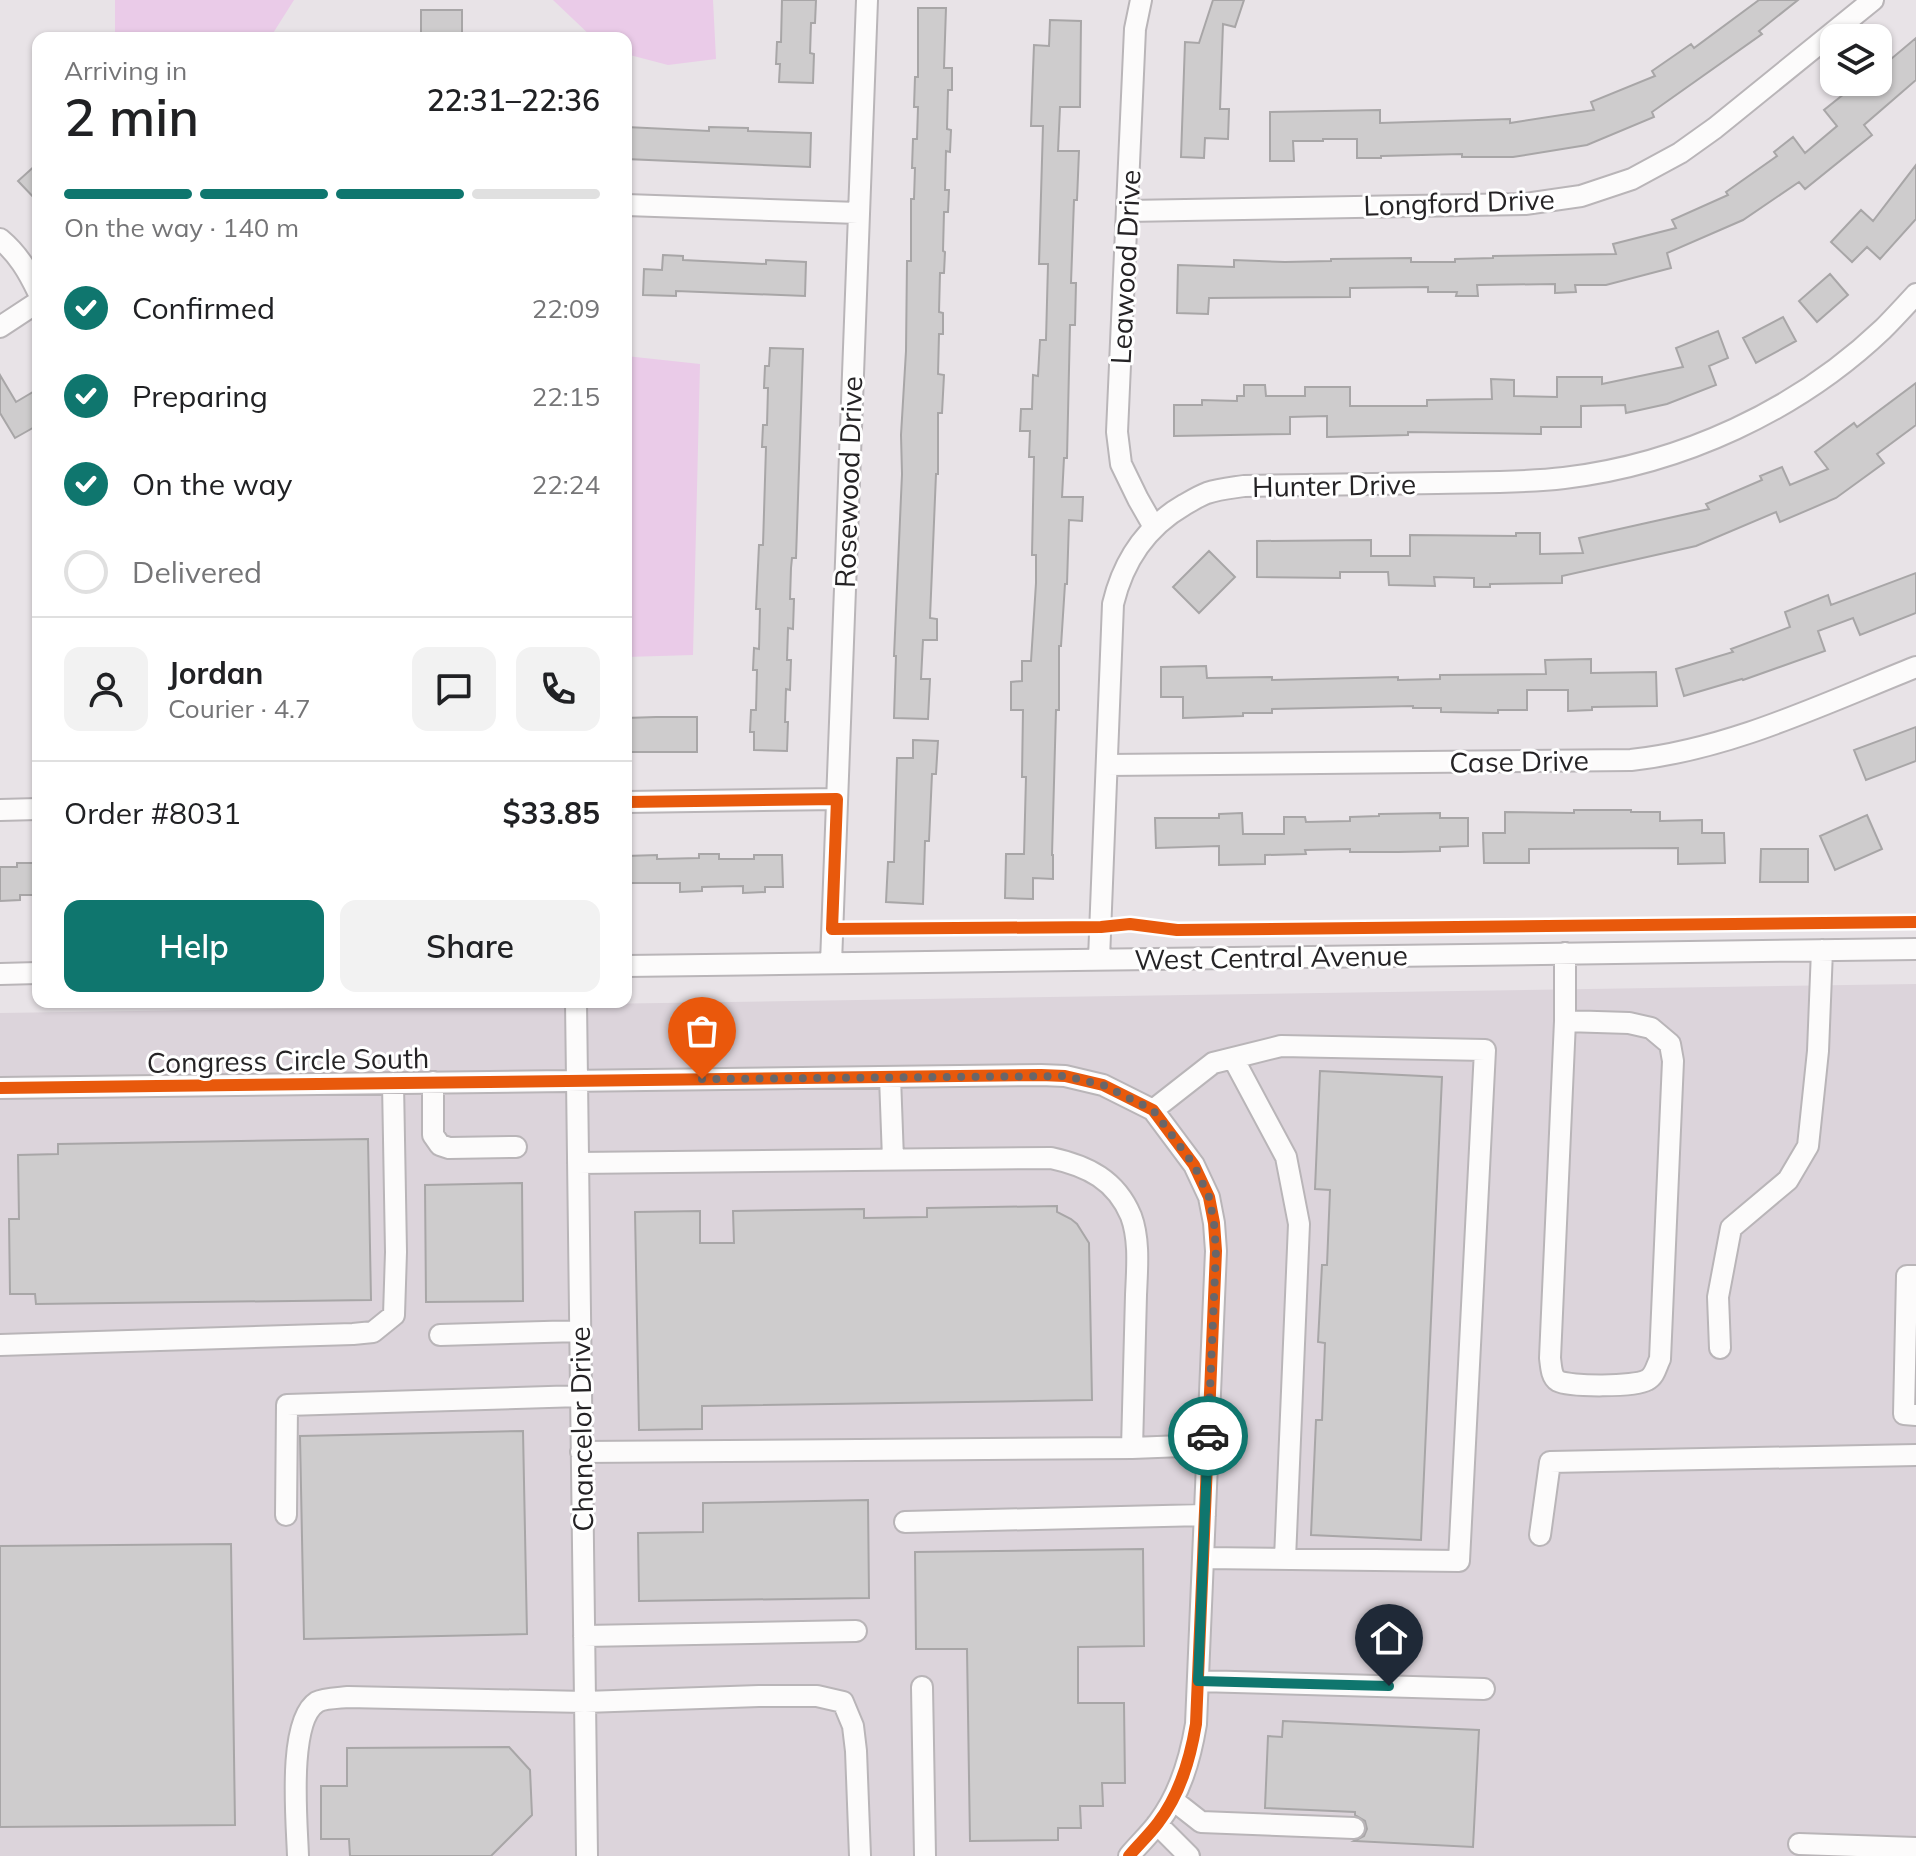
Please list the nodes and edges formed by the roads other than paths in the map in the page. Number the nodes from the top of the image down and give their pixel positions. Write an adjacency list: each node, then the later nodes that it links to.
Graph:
1 (867, 0): 6 (street, Rosewood Drive)
2 (1141, 0): 5 (street, Leawood Drive)
3 (1873, 0): 5 (street, Longford Drive)
4 (632, 205): 6 (street)
5 (1127, 211): 12 (street, Leawood Drive)
6 (858, 213): 15 (street, Rosewood Drive)
7 (0, 239): 8 (street)
8 (32, 280)
9 (1916, 294): 12 (street, Hunter Drive)
10 (32, 306): 11 (street)
11 (0, 327)
12 (1154, 527): 14 (street, Hunter Drive)
13 (1916, 667): 14 (street, Case Drive)
14 (1107, 765): 22 (street, Hunter Drive)
15 (837, 799): 16 (street); 23 (street, Rosewood Drive)
16 (632, 802)
17 (32, 809): 18 (street)
18 (0, 810)
19 (1916, 949): 20 (street, West Central Avenue)
20 (1822, 950): 21 (street, West Central Avenue); 43 (street)
21 (1565, 953): 22 (street, West Central Avenue); 28 (street)
22 (1099, 959): 23 (street, West Central Avenue)
23 (831, 963): 24 (street, West Central Avenue)
24 (632, 966)
25 (32, 973): 26 (street)
26 (0, 974)
27 (576, 1008): 31 (street, Chancelor Drive)
28 (1565, 1021): 28 (street)
29 (1233, 1058): 35 (street); 55 (street); 55 (street)
30 (890, 1077): 31 (street, Congress Circle South); 35 (street, Congress Circle South); 37 (street)
31 (577, 1080): 32 (street, Congress Circle South); 38 (street, Chancelor Drive)
32 (433, 1082): 33 (street, Congress Circle South); 36 (street)
33 (393, 1083): 34 (street, Congress Circle South); 42 (street)
34 (0, 1088)
35 (1153, 1110): 46 (street)
36 (516, 1147)
37 (893, 1159): 38 (street); 47 (street)
38 (578, 1163): 40 (street, Chancelor Drive)
39 (1916, 1276): 45 (street)
40 (580, 1331): 41 (street); 44 (street, Chancelor Drive)
41 (440, 1335)
42 (0, 1345)
43 (1720, 1348)
44 (581, 1396): 48 (street, Chancelor Drive); 50 (street)
45 (1916, 1415)
46 (1208, 1445): 47 (street); 51 (street)
47 (1132, 1448): 48 (street)
48 (581, 1452): 57 (street, Chancelor Drive)
49 (1916, 1455): 53 (street)
50 (286, 1515)
51 (1205, 1515): 52 (street); 54 (street)
52 (905, 1522)
53 (1540, 1535)
54 (1203, 1558): 55 (street); 58 (street)
55 (1285, 1559)
56 (856, 1631): 57 (street)
57 (584, 1636): 61 (street, Chancelor Drive)
58 (1198, 1681): 60 (street); 62 (street)
59 (922, 1687): 70 (street)
60 (1484, 1689)
61 (585, 1702): 67 (street); 68 (street, Chancelor Drive); 69 (street)
62 (1173, 1800): 63 (street); 64 (street)
63 (1354, 1828)
64 (1151, 1831): 71 (street); 72 (street)
65 (1799, 1844): 66 (street)
66 (1916, 1848)
67 (298, 1856)
68 (587, 1856)
69 (860, 1856)
70 (925, 1856)
71 (1129, 1856)
72 (1189, 1856)

